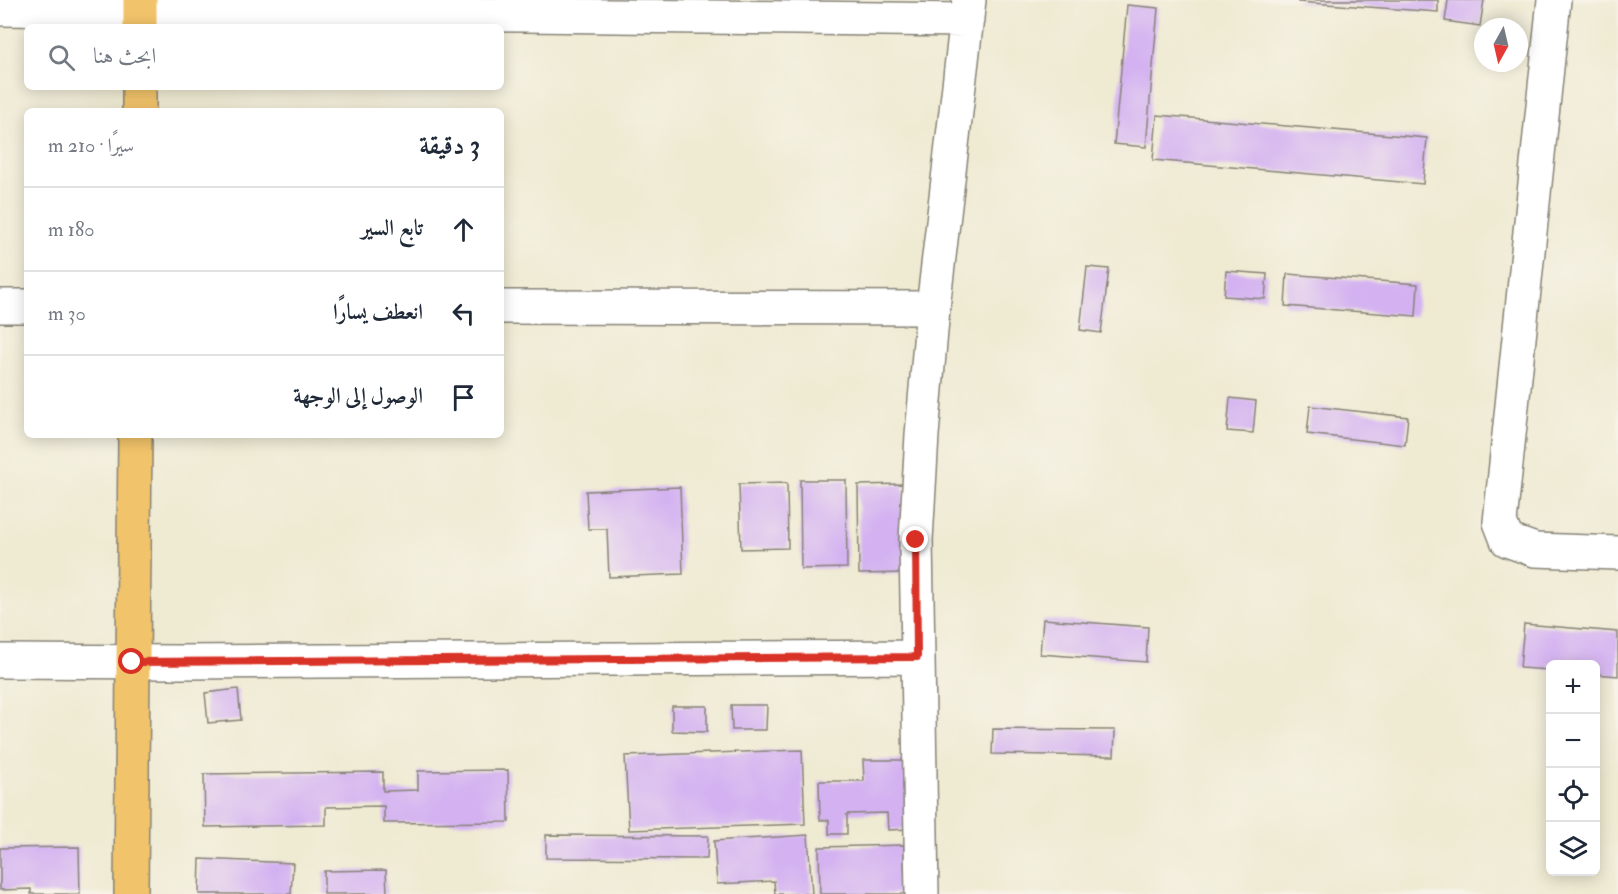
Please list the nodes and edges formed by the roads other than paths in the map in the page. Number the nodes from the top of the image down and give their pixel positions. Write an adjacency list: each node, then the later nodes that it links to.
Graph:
1 (1554, 0): 13 (street)
2 (586, 8): 4 (street); 5 (street)
3 (0, 9): 5 (street)
4 (968, 10): 11 (street)
5 (140, 13)
6 (139, 90): 7 (main road)
7 (139, 108)
8 (0, 306): 9 (street)
9 (24, 306)
10 (504, 307): 11 (street)
11 (933, 308): 14 (street)
12 (135, 438): 16 (main road)
13 (1618, 553)
14 (917, 657): 16 (street); 18 (street)
15 (0, 661): 16 (street)
16 (132, 662): 17 (main road)
17 (130, 894)
18 (922, 894)

